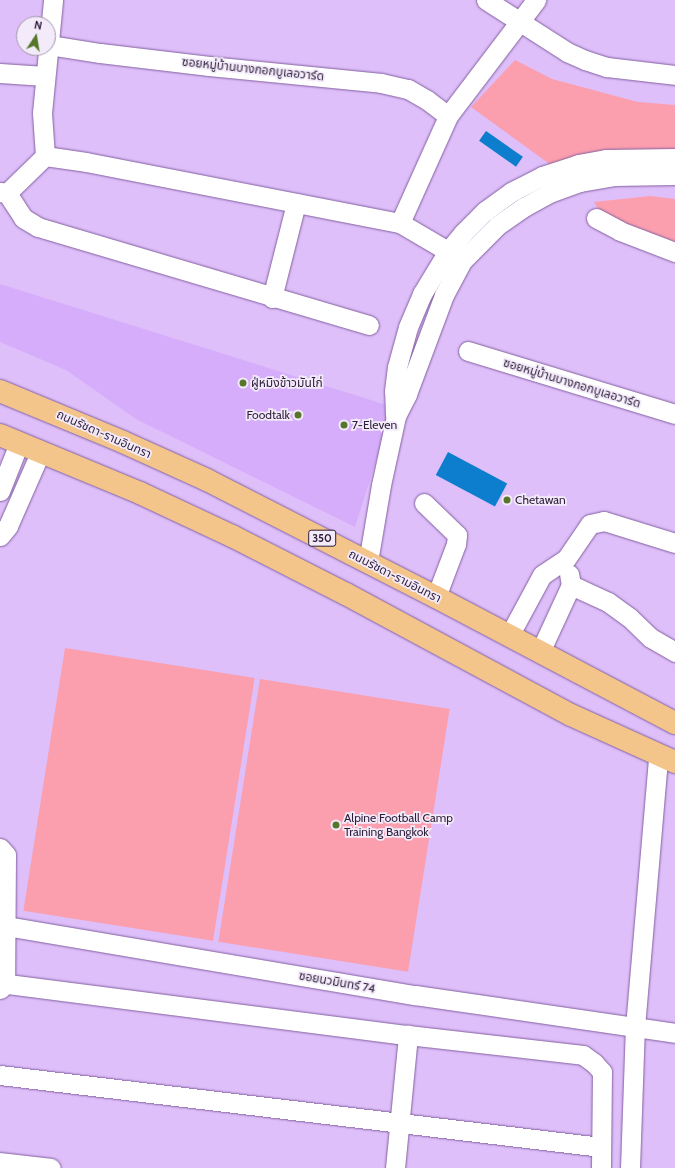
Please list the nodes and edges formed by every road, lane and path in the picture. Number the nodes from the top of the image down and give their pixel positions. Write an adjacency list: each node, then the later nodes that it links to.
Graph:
1 (53, 0): 4 (street)
2 (486, 0): 5 (street)
3 (536, 0): 5 (street)
4 (52, 16)
5 (521, 21): 9 (street); 11 (street)
6 (56, 45): 11 (street, ซอยหมู่บ้านบางกอกบูเลอวาร์ด)
7 (48, 56): 10 (street)
8 (0, 73): 10 (street)
9 (675, 75)
10 (45, 76): 12 (street)
11 (448, 116): 18 (street)
12 (45, 156): 15 (street); 16 (street)
13 (675, 158): 20 (street)
14 (675, 175): 20 (street)
15 (4, 193): 21 (street)
16 (296, 203): 18 (street); 21 (street)
17 (596, 218): 19 (street)
18 (400, 223): 20 (street)
19 (675, 252)
20 (455, 256): 33 (street)
21 (272, 298): 22 (street)
22 (369, 325)
23 (468, 351): 25 (street, ซอยหมู่บ้านบางกอกบูเลอวาร์ด)
24 (0, 391): 33 (main road, ถนนรัชดา-รามอินทรา / 350)
25 (675, 414)
26 (10, 439): 27 (main road); 28 (street)
27 (40, 451): 30 (street); 42 (main road)
28 (0, 491)
29 (424, 504): 35 (street)
30 (0, 536)
31 (675, 543): 32 (street)
32 (566, 558): 34 (street); 36 (street)
33 (368, 562): 35 (main road, ถนนรัชดา-รามอินทรา / 350)
34 (571, 585): 37 (street); 38 (street)
35 (436, 597): 36 (main road, ถนนรัชดา-รามอินทรา / 350)
36 (509, 636): 37 (main road, ถนนรัชดา-รามอินทรา / 350)
37 (540, 652): 39 (main road, ถนนรัชดา-รามอินทรา / 350)
38 (675, 652)
39 (635, 702): 40 (main road); 41 (main road, ถนนรัชดา-รามอินทรา / 350)
40 (675, 715)
41 (675, 723)
42 (669, 764): 46 (street)
43 (0, 848): 44 (street)
44 (3, 926): 45 (street); 46 (street, ซอยนวมินทร์ 74)
45 (2, 985): 48 (street)
46 (635, 1027): 47 (street, ซอยนวมินทร์ 74); 56 (street)
47 (675, 1034)
48 (408, 1035): 50 (street); 51 (street)
49 (0, 1075): 50 (street)
50 (398, 1122): 51 (street); 54 (street)
51 (602, 1147): 55 (street)
52 (0, 1162): 53 (street)
53 (51, 1168)
54 (395, 1168)
55 (601, 1168)
56 (630, 1168)

